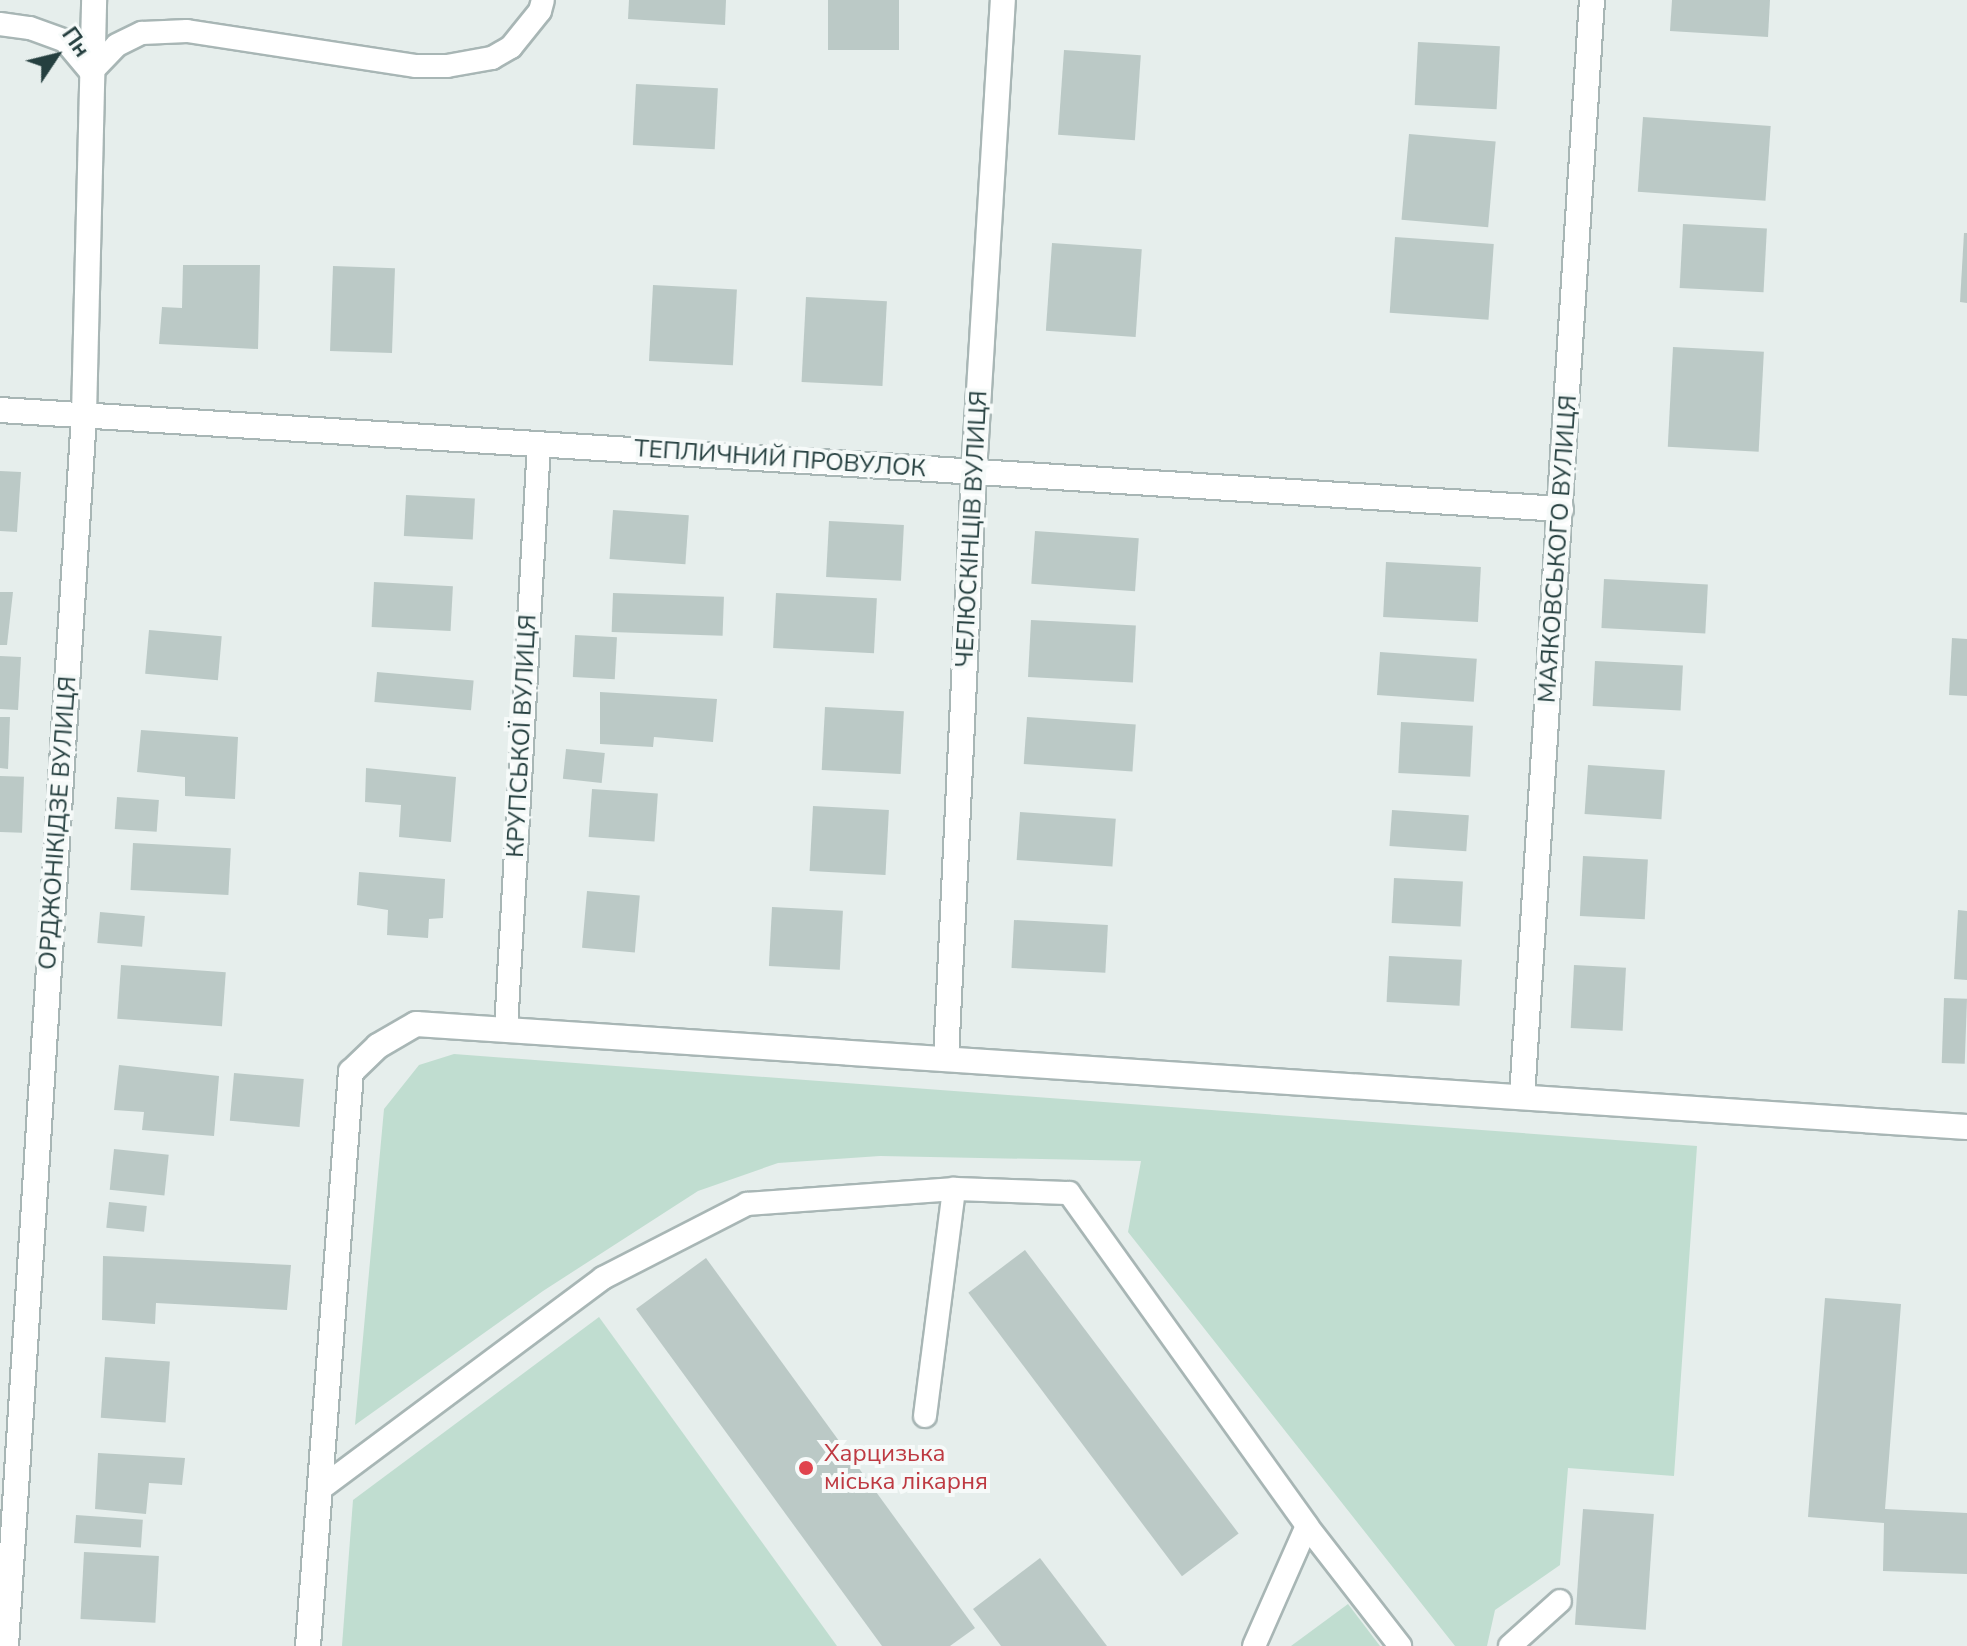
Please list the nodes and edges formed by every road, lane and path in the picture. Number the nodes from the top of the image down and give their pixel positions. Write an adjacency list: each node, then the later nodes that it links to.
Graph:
1 (94, 0): 6 (street, ОРДЖОНІКІДЗЕ ВУЛИЦЯ)
2 (543, 0): 6 (lane)
3 (1003, 0): 10 (street, ЧЕЛЮСКІНЦІВ ВУЛИЦЯ)
4 (1592, 0): 11 (street, МАЯКОВСЬКОГО ВУЛИЦЯ)
5 (0, 24): 6 (lane)
6 (91, 72): 8 (street, ОРДЖОНІКІДЗЕ ВУЛИЦЯ)
7 (0, 410): 8 (street, ТЕПЛИЧНИЙ ПРОВУЛОК)
8 (84, 415): 9 (street, ТЕПЛИЧНИЙ ПРОВУЛОК); 21 (street, ОРДЖОНІКІДЗЕ ВУЛИЦЯ)
9 (539, 444): 10 (street, ТЕПЛИЧНИЙ ПРОВУЛОК); 12 (lane, КРУПСЬКОЇ ВУЛИЦЯ)
10 (974, 472): 11 (street, ТЕПЛИЧНИЙ ПРОВУЛОК); 13 (street, ЧЕЛЮСКІНЦІВ ВУЛИЦЯ)
11 (1561, 509): 14 (street, МАЯКОВСЬКОГО ВУЛИЦЯ)
12 (506, 1029): 13 (street); 18 (street)
13 (946, 1059): 14 (street)
14 (1522, 1097): 15 (street)
15 (1967, 1127)
16 (954, 1189): 17 (lane); 18 (lane); 19 (lane)
17 (925, 1416)
18 (320, 1489): 22 (street)
19 (1307, 1526): 23 (lane); 24 (lane)
20 (1560, 1601): 25 (lane)
21 (6, 1646)
22 (308, 1646)
23 (1254, 1646)
24 (1400, 1646)
25 (1510, 1646)

